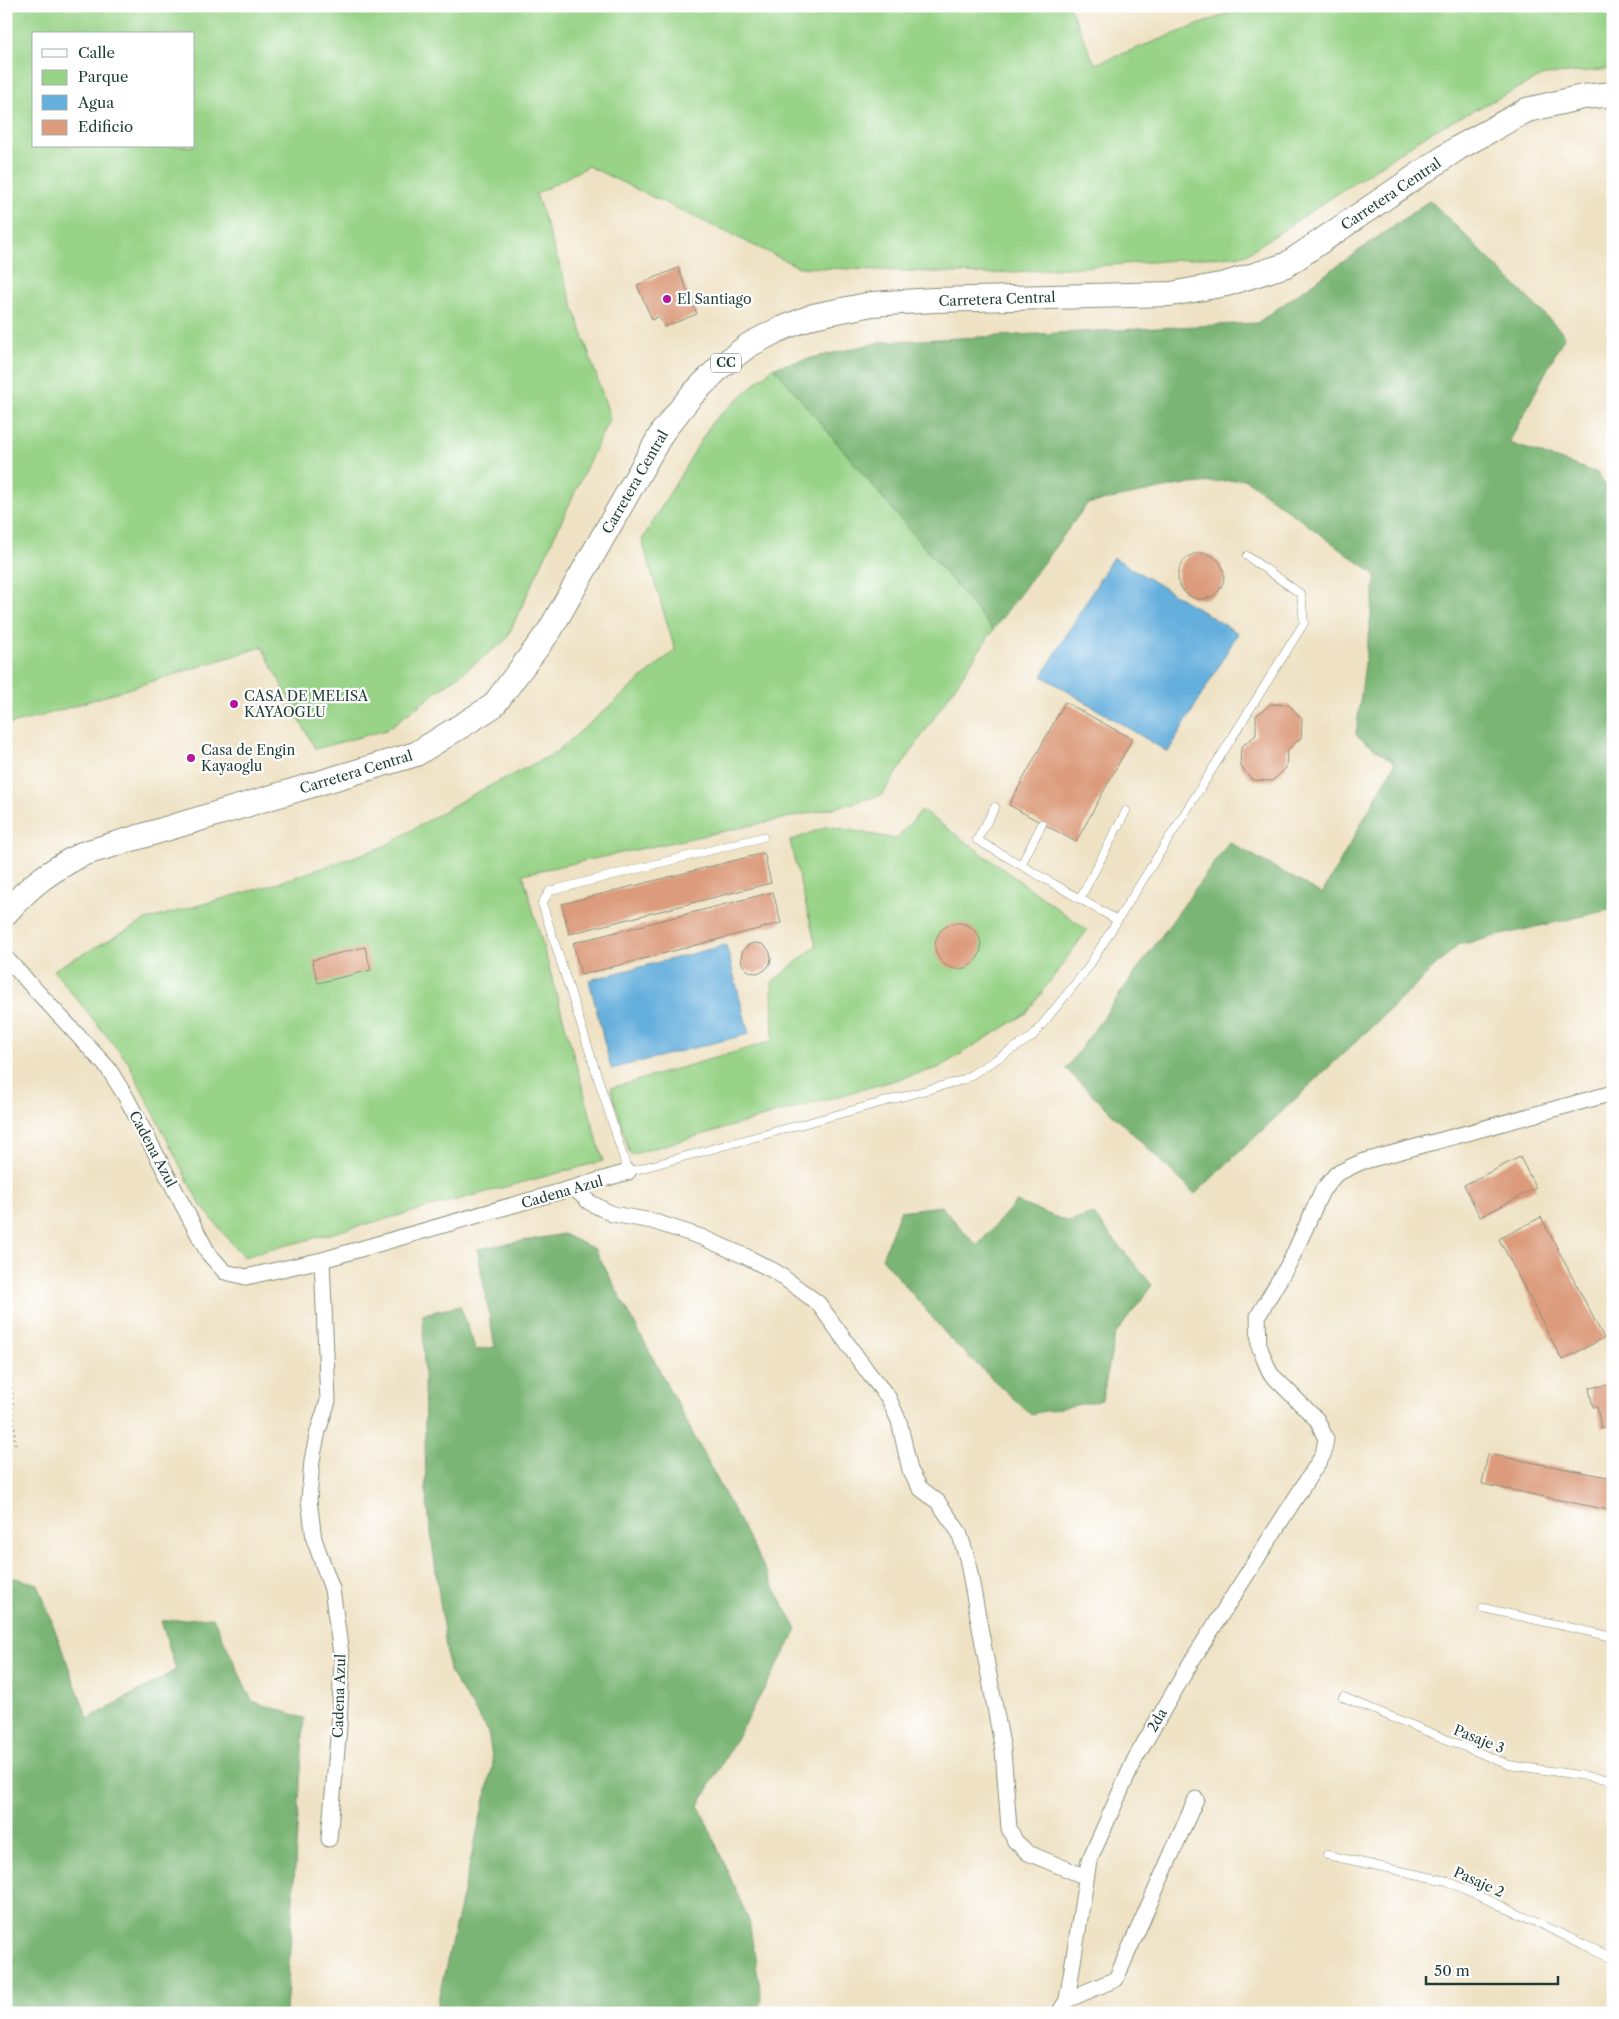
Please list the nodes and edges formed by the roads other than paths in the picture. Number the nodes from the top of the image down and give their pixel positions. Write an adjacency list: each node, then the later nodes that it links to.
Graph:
1 (1613, 94): 9 (main road, Carretera Central / CC)
2 (1247, 556): 10 (lane)
3 (995, 807): 7 (lane)
4 (1126, 811): 8 (lane)
5 (1042, 824): 7 (lane)
6 (762, 837): 13 (lane)
7 (1021, 865): 8 (lane)
8 (1080, 898): 10 (lane)
9 (6, 913)
10 (1118, 920): 13 (lane)
11 (6, 958): 15 (street, Cadena Azul)
12 (1613, 1093): 23 (street, 2da)
13 (628, 1172): 14 (street, Cadena Azul)
14 (574, 1188): 15 (street, Cadena Azul); 23 (street)
15 (322, 1260): 21 (street, Cadena Azul)
16 (1482, 1608): 17 (lane)
17 (1613, 1637)
18 (1343, 1697): 19 (lane, Pasaje 3)
19 (1613, 1780)
20 (1196, 1799): 25 (street)
21 (330, 1839)
22 (1327, 1855): 24 (lane, Pasaje 2)
23 (1086, 1877): 25 (street, 2da)
24 (1613, 1958)
25 (1063, 2007)

